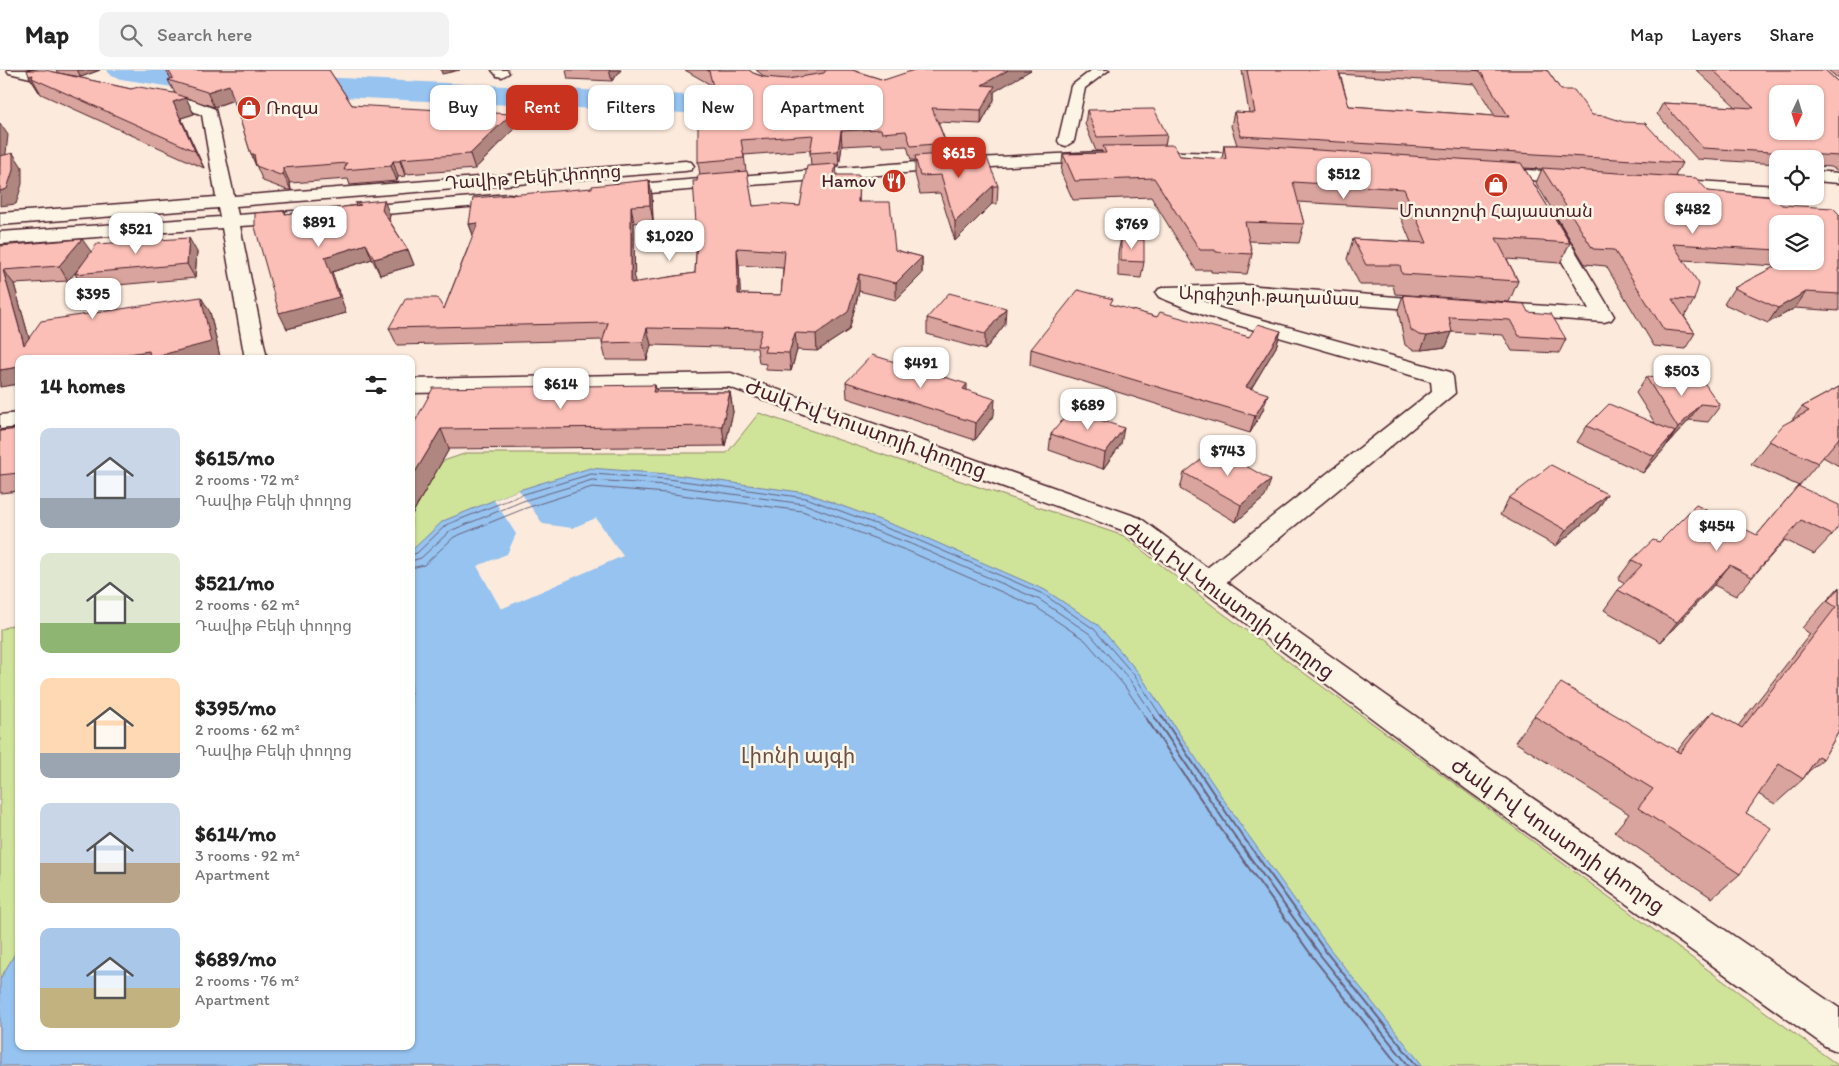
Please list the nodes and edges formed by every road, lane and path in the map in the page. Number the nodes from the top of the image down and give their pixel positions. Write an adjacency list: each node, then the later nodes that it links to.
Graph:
1 (14, 70): 3 (main road)
2 (1102, 70): 8 (main road)
3 (44, 73): 4 (main road)
4 (79, 84)
5 (138, 94): 22 (main road)
6 (1141, 140): 7 (main road)
7 (1178, 140)
8 (1066, 141): 9 (main road); 10 (main road)
9 (1103, 141)
10 (1046, 142)
11 (1274, 160): 20 (main road, Դավիթ Բեկի փողոց)
12 (697, 165): 22 (main road, Դավիթ Բեկի փողոց)
13 (1471, 172): 14 (main road)
14 (1520, 175): 17 (main road); 32 (main road, Արգիշտի թաղամաս)
15 (1824, 177): 16 (main road)
16 (1839, 178)
17 (1598, 180)
18 (1648, 183): 19 (main road)
19 (1769, 190)
20 (590, 192)
21 (530, 197): 23 (main road, Դավիթ Բեկի փողոց)
22 (226, 201): 25 (main road, Դավիթ Բեկի փողոց); 26 (main road)
23 (331, 213)
24 (312, 215): 26 (main road)
25 (0, 219)
26 (228, 222): 27 (main road); 28 (main road)
27 (0, 238)
28 (255, 355)
29 (415, 386): 32 (main road, Ժակ Իվ Կուստոյի փողոց)
30 (15, 420): 31 (main road)
31 (0, 422)
32 (1208, 582): 33 (main road, Ժակ Իվ Կուստոյի փողոց)
33 (1839, 1032)

